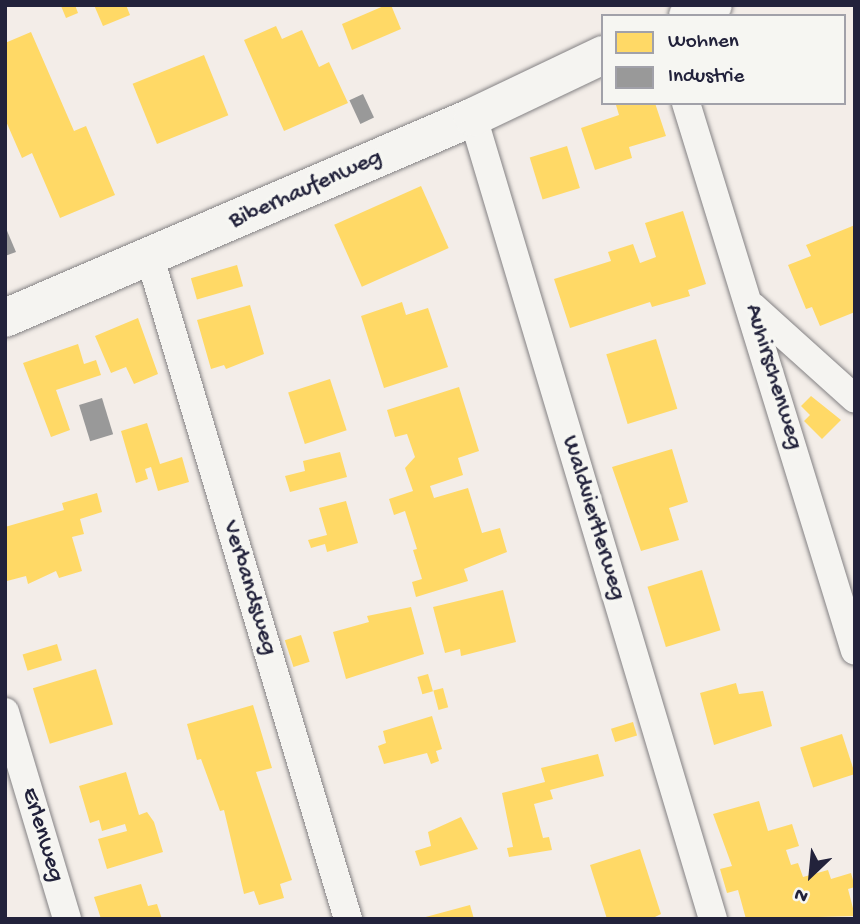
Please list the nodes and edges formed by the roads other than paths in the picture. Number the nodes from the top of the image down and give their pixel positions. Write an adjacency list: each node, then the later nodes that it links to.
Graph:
1 (713, 5): 2 (main road)
2 (693, 14)
3 (601, 56): 5 (main road, Biberhaufenweg)
4 (687, 105): 7 (street, Auhirschenweg)
5 (473, 117): 6 (main road, Biberhaufenweg); 14 (street, Waldviertlerweg)
6 (150, 258): 8 (main road, Biberhaufenweg); 13 (street, Verbandsweg)
7 (752, 306): 9 (street); 10 (street, Auhirschenweg)
8 (5, 318)
9 (855, 399)
10 (855, 651)
11 (5, 712): 12 (street, Erlenweg)
12 (67, 919)
13 (348, 919)
14 (713, 919)

